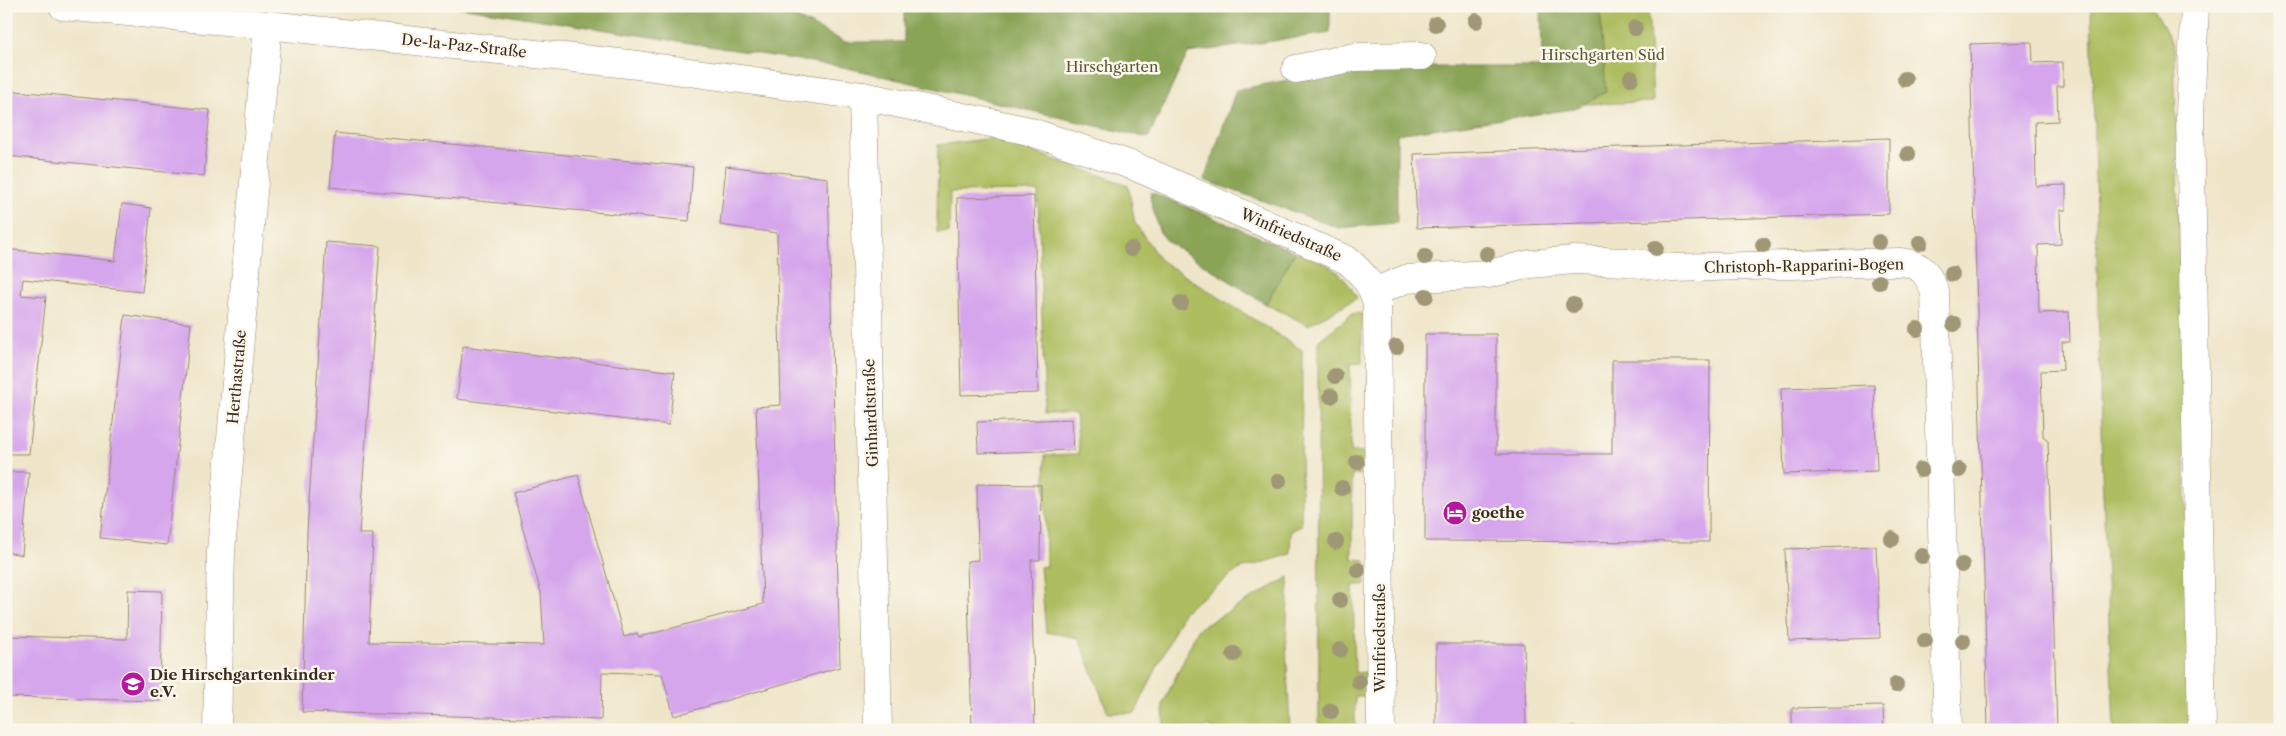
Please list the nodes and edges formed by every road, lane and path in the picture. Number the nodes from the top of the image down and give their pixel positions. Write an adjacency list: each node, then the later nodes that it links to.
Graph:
1 (63, 6): 3 (street, De-la-Paz-Straße)
2 (2195, 6): 12 (street)
3 (268, 25): 6 (street, De-la-Paz-Straße); 8 (street, Herthastraße)
4 (1422, 56): 5 (street)
5 (1296, 70)
6 (863, 96): 7 (street, Winfriedstraße); 9 (street, Ginhardtstraße)
7 (1374, 292): 10 (street, Winfriedstraße); 11 (street, Christoph-Rapparini-Bogen)
8 (217, 730)
9 (878, 730)
10 (1381, 730)
11 (1948, 730)
12 (2202, 730)

